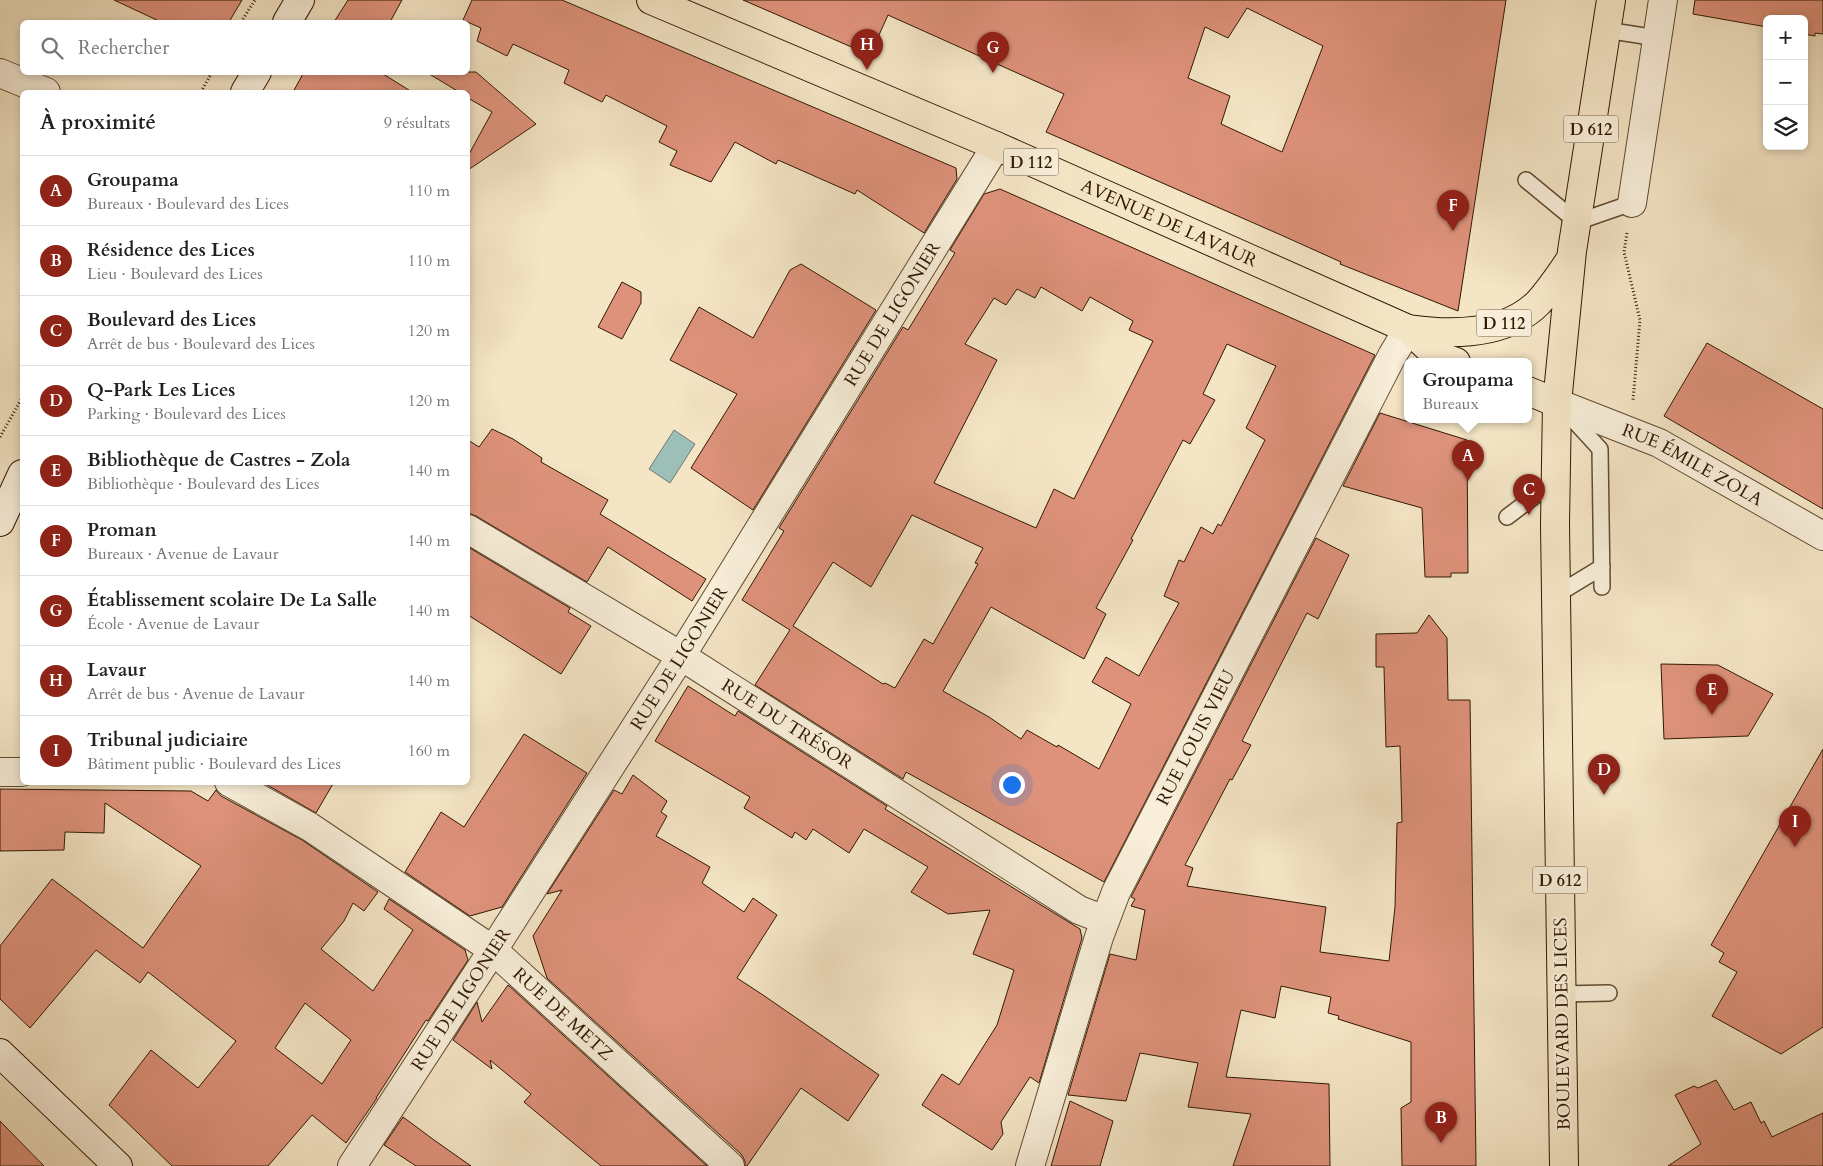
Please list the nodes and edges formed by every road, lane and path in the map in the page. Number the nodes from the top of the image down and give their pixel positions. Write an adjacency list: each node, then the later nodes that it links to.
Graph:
1 (255, 0): 6 (path)
2 (300, 0): 7 (street)
3 (652, 0): 16 (main road, AVENUE DE LAVAUR / D 112)
4 (1611, 0): 8 (main road, D 612)
5 (1663, 0): 9 (street)
6 (243, 20)
7 (288, 20)
8 (1606, 30): 9 (lane); 19 (main road, D 612)
9 (1657, 38): 18 (street)
10 (0, 73): 13 (street)
11 (210, 75): 14 (path)
12 (255, 75): 15 (street)
13 (41, 90)
14 (202, 90)
15 (246, 90)
16 (996, 146): 21 (main road, AVENUE DE LAVAUR / D 112); 37 (street, RUE DE LIGONIER)
17 (1526, 180): 19 (lane)
18 (1632, 203): 19 (lane); 26 (path)
19 (1577, 222): 20 (main road, D 612)
20 (1571, 258): 21 (main road, AVENUE DE LAVAUR / D 112); 25 (main road, D 612)
21 (1408, 329): 22 (main road, AVENUE DE LAVAUR / D 112); 41 (street, RUE LOUIS VIEU)
22 (1445, 358)
23 (1532, 393): 25 (main road)
24 (20, 402): 27 (path)
25 (1557, 403): 26 (street, RUE ÉMILE ZOLA); 29 (main road, BOULEVARD DES LICES / D 612); 34 (lane)
26 (1616, 426): 33 (street, RUE ÉMILE ZOLA)
27 (0, 437)
28 (20, 478): 31 (street)
29 (1556, 480): 30 (lane); 36 (main road, BOULEVARD DES LICES / D 612)
30 (1507, 517)
31 (0, 522)
32 (470, 529): 37 (street, RUE DU TRÉSOR)
33 (1823, 536)
34 (1602, 567): 35 (lane); 36 (lane)
35 (1602, 587)
36 (1556, 594): 44 (main road, BOULEVARD DES LICES / D 612)
37 (680, 656): 41 (street, RUE DU TRÉSOR); 42 (street, RUE DE LIGONIER)
38 (0, 772): 39 (street)
39 (20, 772)
40 (234, 785): 42 (street, RUE DE METZ)
41 (1105, 920): 49 (street, RUE LOUIS VIEU)
42 (493, 950): 47 (street, RUE DE LIGONIER); 48 (street, RUE DE METZ)
43 (1609, 992): 44 (lane)
44 (1561, 994): 50 (main road, BOULEVARD DES LICES / D 612)
45 (0, 1053): 46 (street)
46 (118, 1166)
47 (352, 1166)
48 (730, 1166)
49 (1030, 1166)
50 (1564, 1166)

